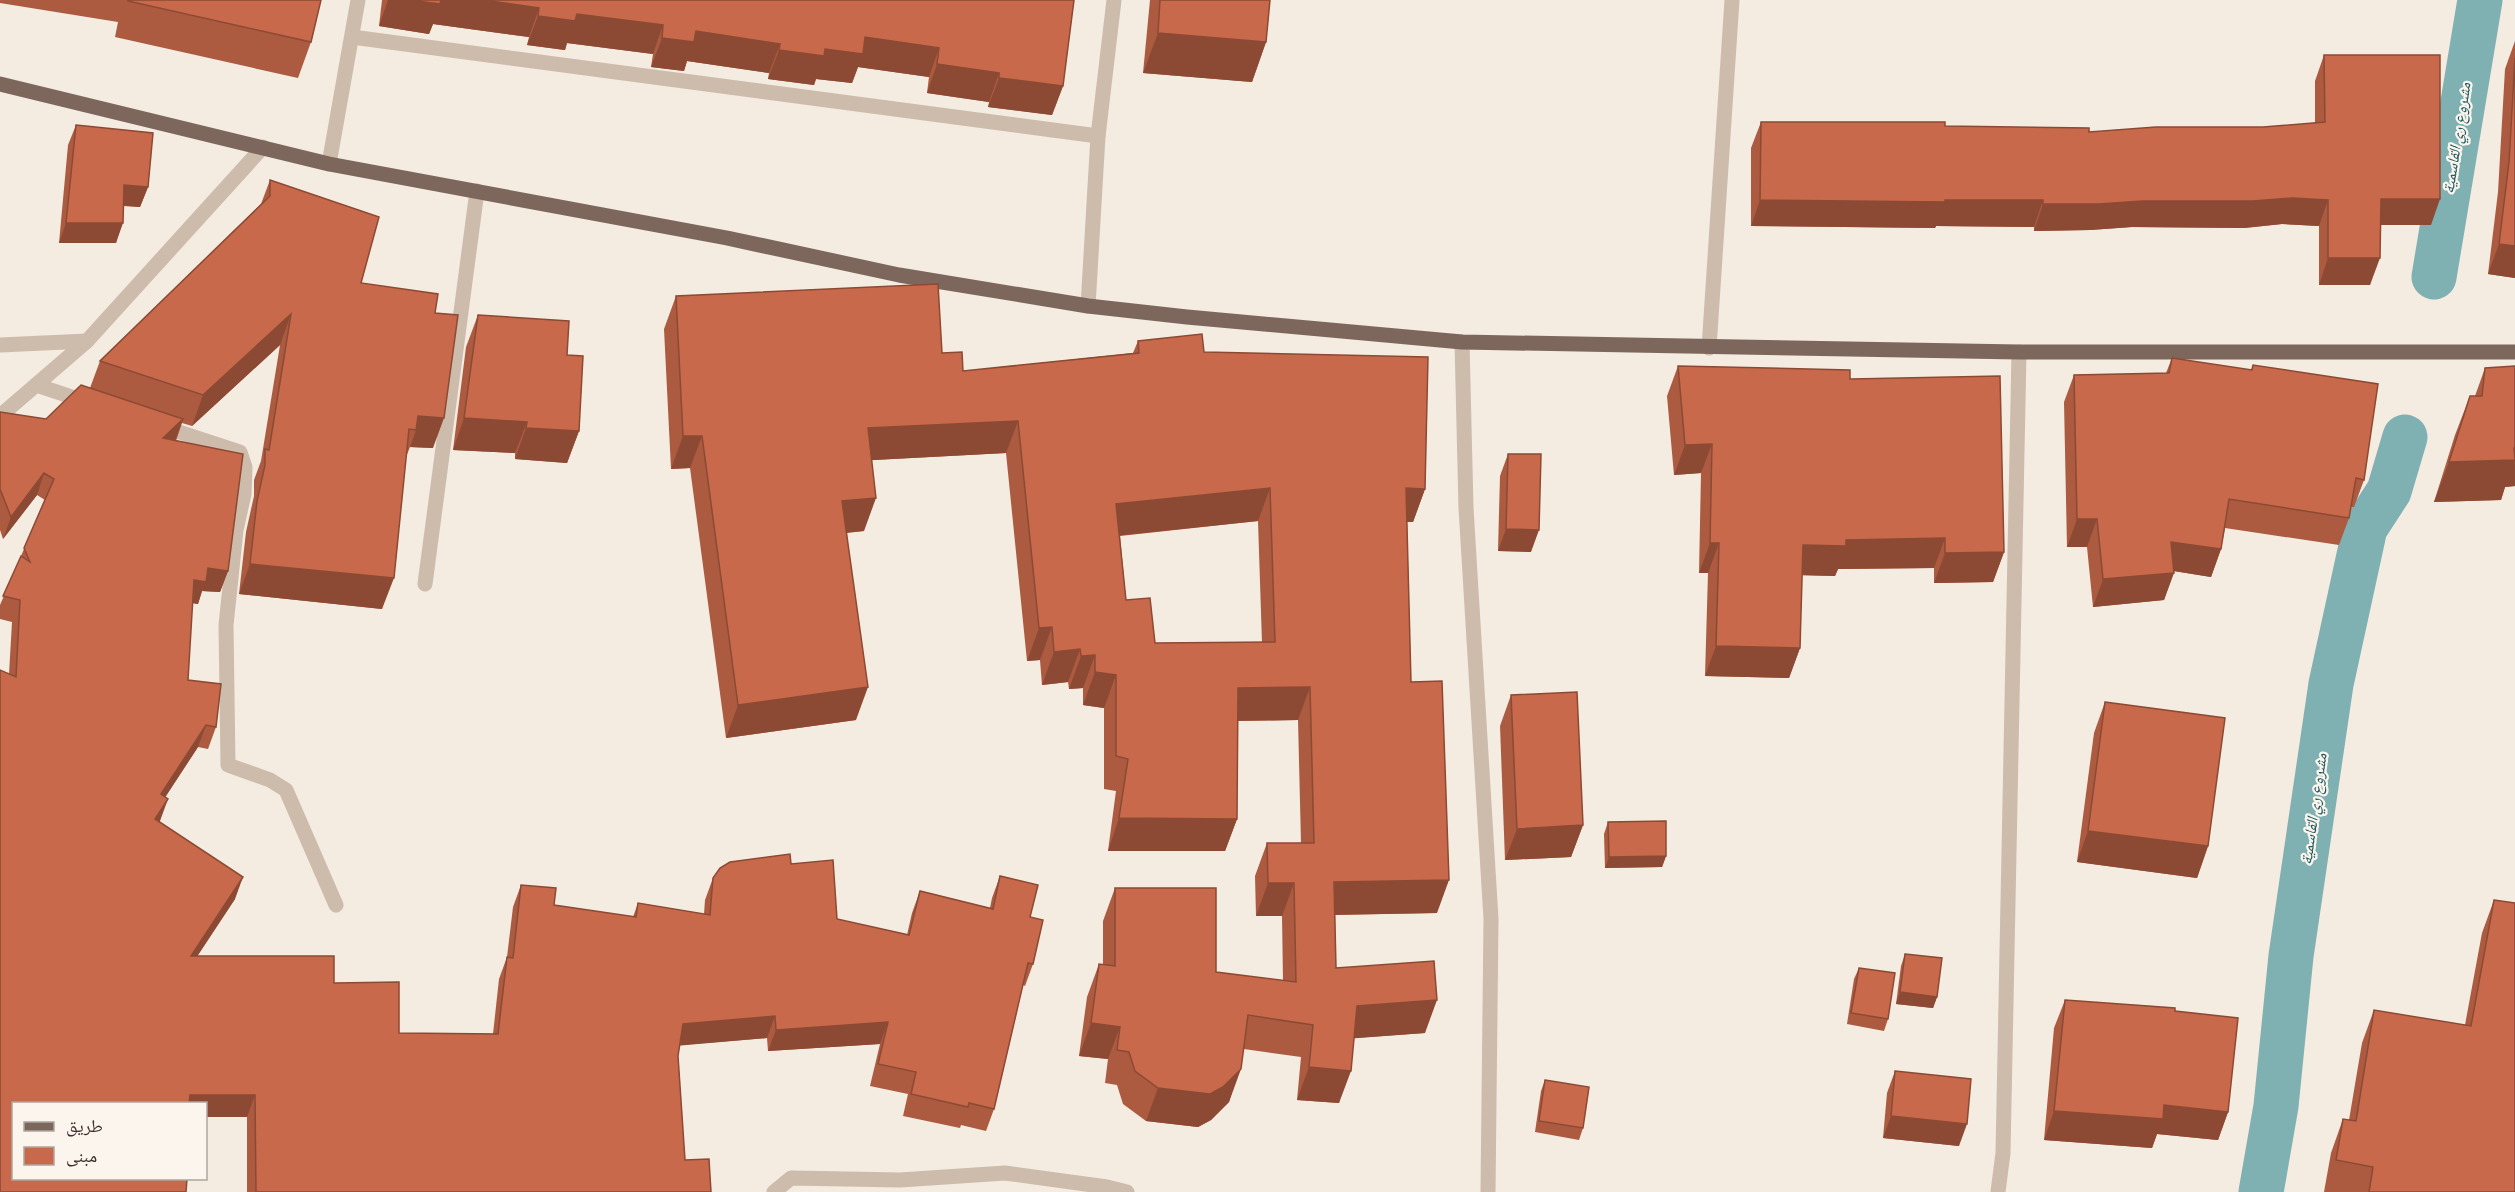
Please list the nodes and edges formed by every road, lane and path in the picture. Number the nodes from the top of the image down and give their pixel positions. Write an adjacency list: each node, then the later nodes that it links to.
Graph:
1 (358, 0): 4 (street)
2 (1114, 0): 6 (street)
3 (1732, 0): 14 (street)
4 (351, 37): 6 (street); 8 (street)
5 (0, 84): 7 (main road)
6 (1098, 136): 10 (street)
7 (263, 147): 8 (main road); 11 (street)
8 (329, 164): 9 (main road)
9 (477, 191): 10 (main road); 21 (street)
10 (1088, 306): 12 (main road)
11 (87, 341): 13 (street); 17 (street)
12 (1462, 342): 14 (main road); 25 (street)
13 (0, 345)
14 (1709, 348): 15 (main road)
15 (2019, 352): 16 (main road); 26 (street)
16 (2515, 352)
17 (36, 385): 18 (street); 19 (street)
18 (104, 407)
19 (0, 416)
20 (149, 422): 22 (street)
21 (425, 584)
22 (336, 905)
23 (774, 1192): 24 (street)
24 (1127, 1192)
25 (1488, 1192)
26 (1998, 1192)

